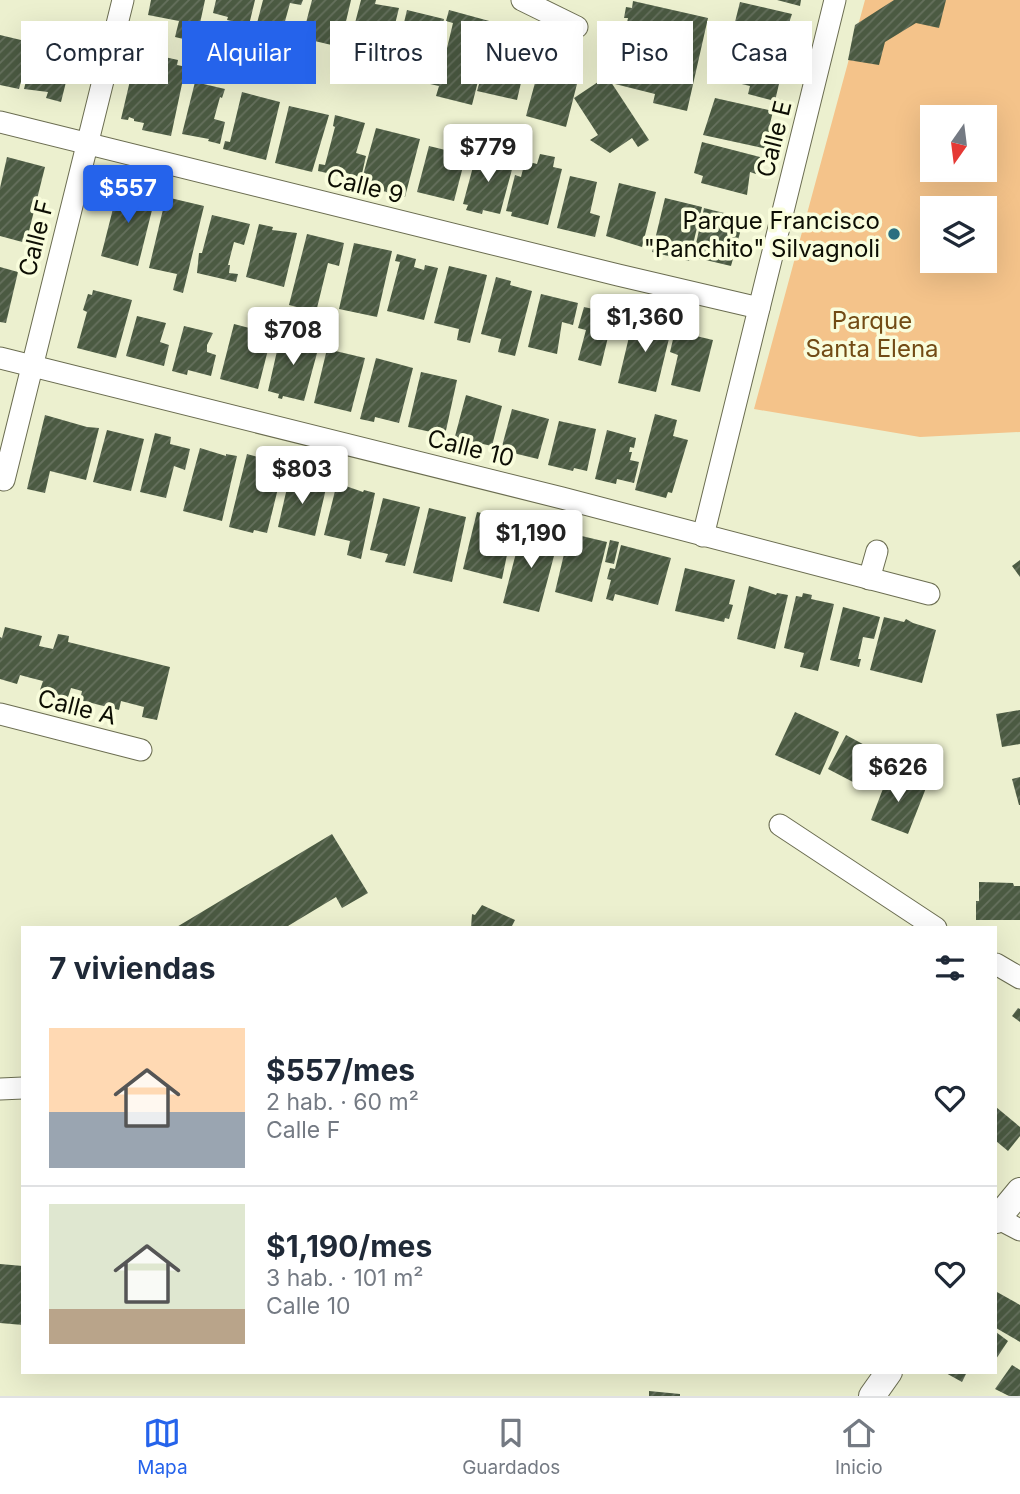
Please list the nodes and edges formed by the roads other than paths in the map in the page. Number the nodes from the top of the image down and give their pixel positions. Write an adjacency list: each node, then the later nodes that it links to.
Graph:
1 (123, 0): 6 (street, Calle F)
2 (522, 0): 4 (street)
3 (835, 0): 7 (street, Calle E)
4 (565, 21)
5 (0, 122): 6 (street, Calle 9)
6 (86, 144): 7 (street, Calle 9); 9 (street, Calle F)
7 (759, 308): 11 (street, Calle E)
8 (0, 358): 9 (street, Calle 10)
9 (32, 366): 10 (street, Calle F); 11 (street, Calle 10)
10 (4, 480)
11 (703, 536): 13 (street, Calle 10)
12 (877, 551): 13 (street)
13 (869, 579): 14 (street, Calle 10)
14 (929, 594)
15 (0, 714): 16 (street, Calle A)
16 (141, 750)
17 (780, 825): 18 (street)
18 (933, 926)
19 (997, 965): 20 (street)
20 (1020, 978)
21 (21, 1088): 22 (street)
22 (0, 1089)
23 (1020, 1191): 24 (street)
24 (1004, 1222)
25 (887, 1374): 26 (street)
26 (872, 1396)

